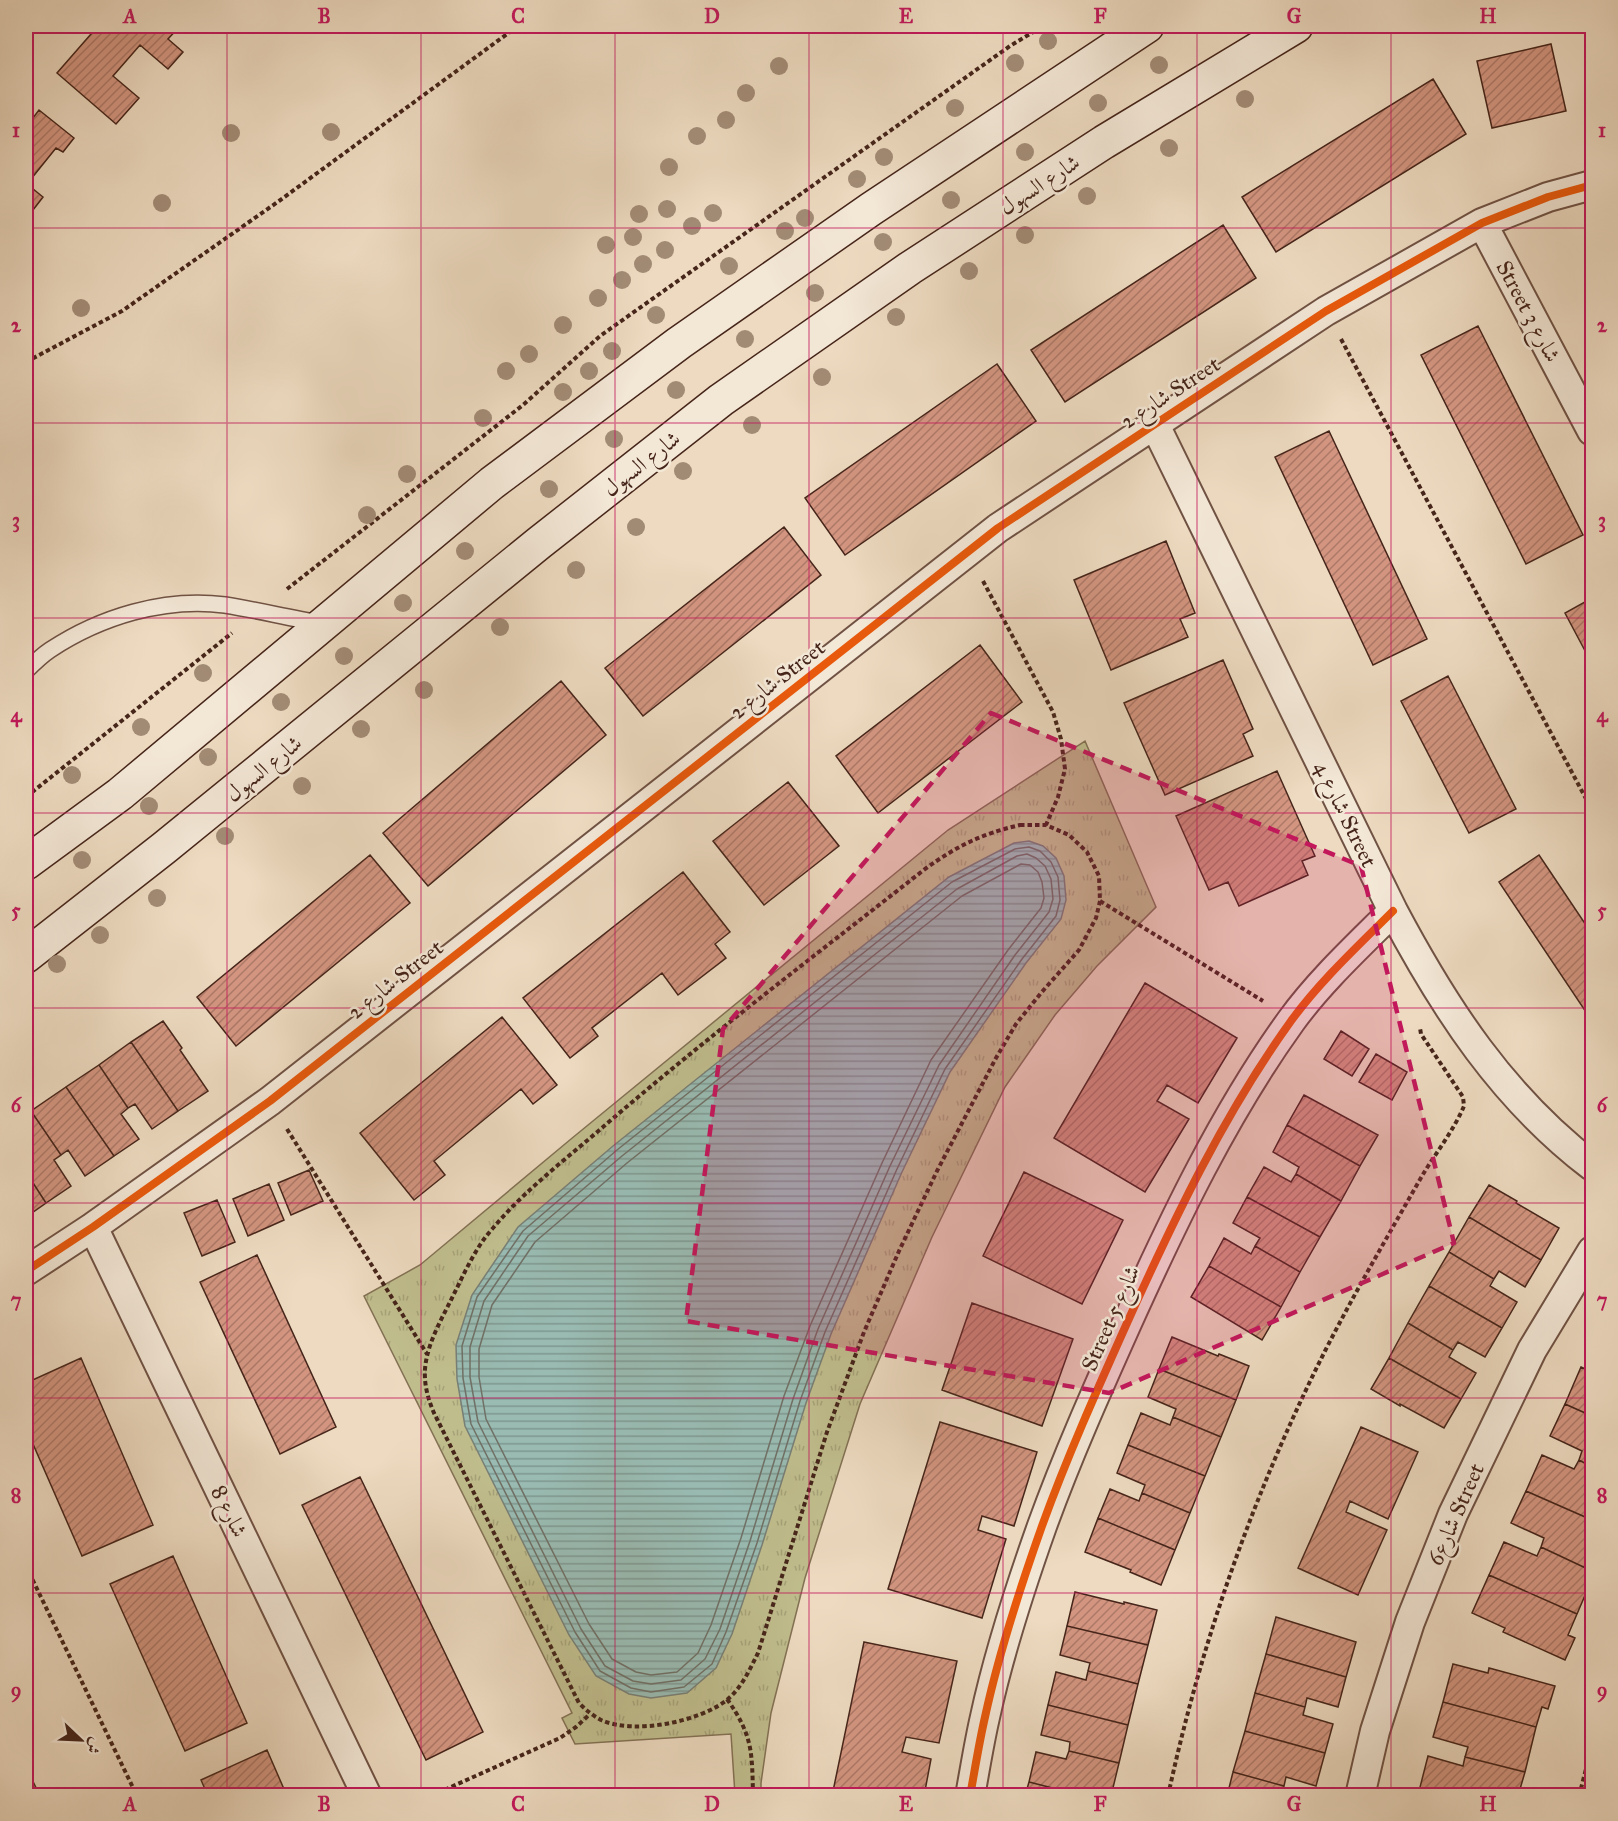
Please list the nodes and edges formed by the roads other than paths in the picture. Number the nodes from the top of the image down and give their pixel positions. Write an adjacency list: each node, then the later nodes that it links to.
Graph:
1 (1147, 26): 7 (main road)
2 (1296, 26): 11 (main road, شارع السهول)
3 (1593, 185): 4 (street, شارع 2 Street)
4 (1482, 223): 5 (street, شارع 2 Street); 6 (street, Street شارع 3)
5 (1154, 423): 10 (street, شارع 4 Street); 13 (street, شارع 2 Street)
6 (1593, 431)
7 (323, 624): 8 (lane); 9 (main road)
8 (26, 671)
9 (26, 863)
10 (1393, 911): 12 (street, شارع 4 Street); 17 (street, Street شارع 5)
11 (26, 956)
12 (1593, 1166)
13 (93, 1227): 15 (street, شارع 2 Street); 16 (street, شارع 8)
14 (1593, 1251): 18 (street, شارع6 Street)
15 (26, 1271)
16 (367, 1796)
17 (970, 1796)
18 (1360, 1796)

